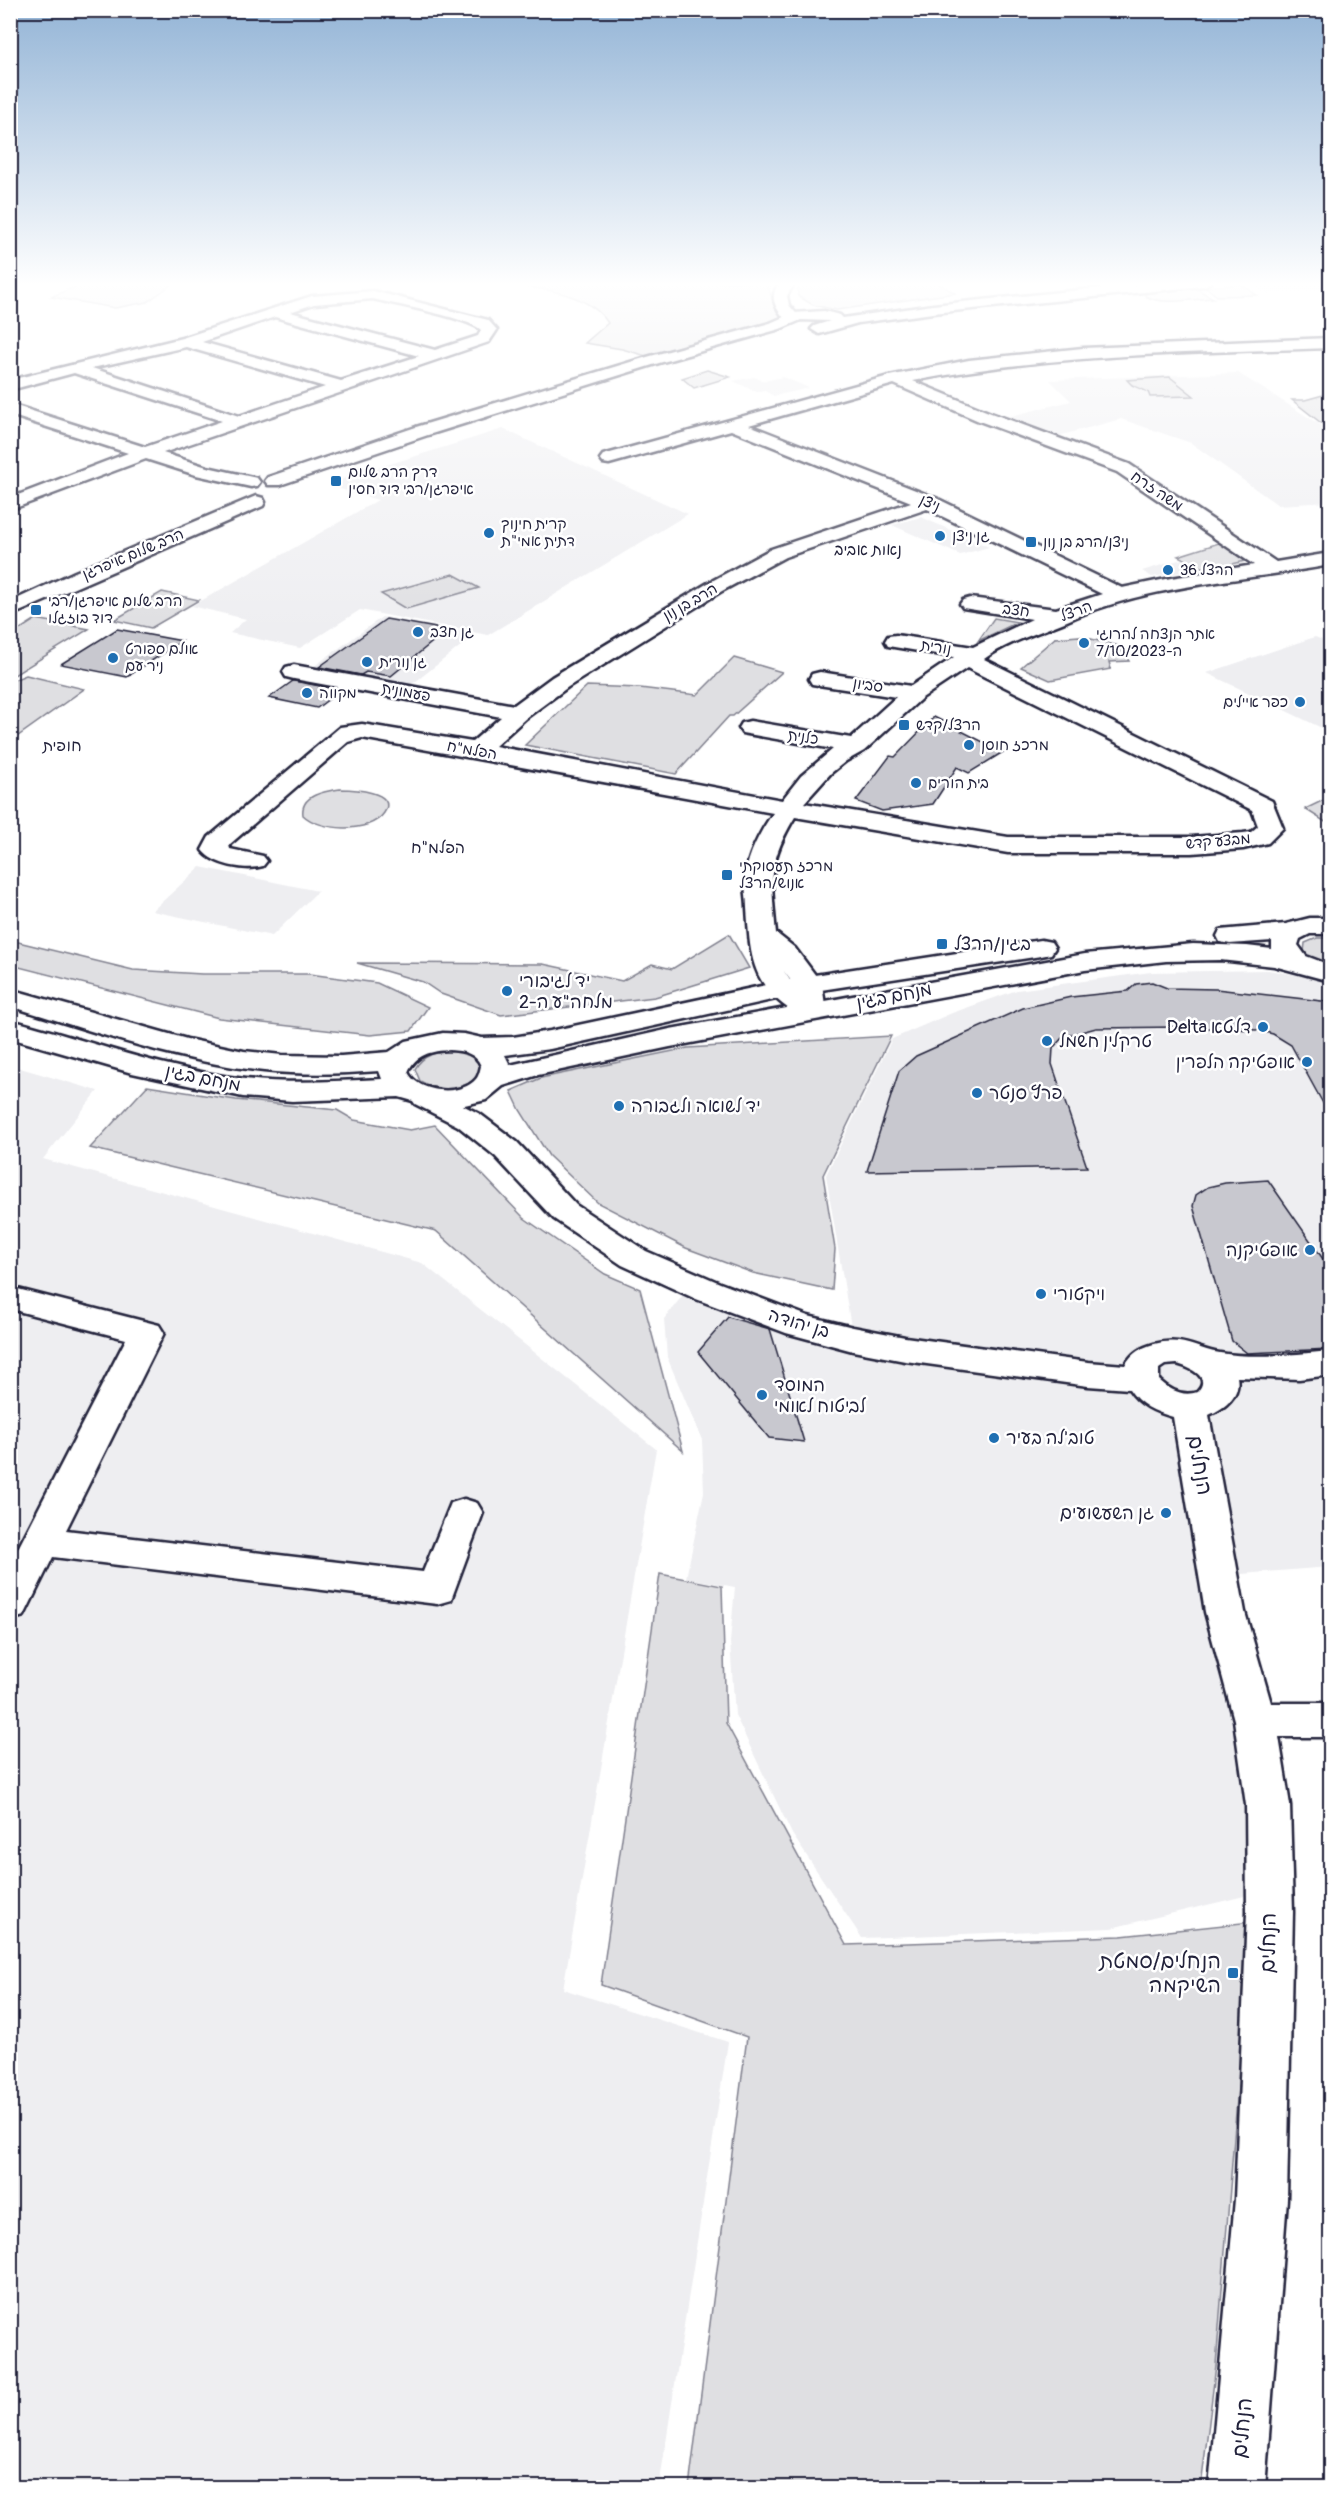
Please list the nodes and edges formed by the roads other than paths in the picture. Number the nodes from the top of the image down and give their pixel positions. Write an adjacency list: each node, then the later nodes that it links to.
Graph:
1 (168, 399): 8 (street)
2 (309, 399): 8 (street)
3 (529, 399): 14 (street, הרב שלום איפרגן)
4 (562, 399): 14 (street, הרב שלום איפרגן)
5 (826, 399): 9 (street)
6 (941, 399): 18 (street, משה זרח)
7 (10, 410): 10 (street)
8 (241, 422): 10 (street)
9 (733, 425): 11 (street); 15 (street, ניצן)
10 (147, 453): 13 (street); 14 (street)
11 (609, 459)
12 (20, 482): 13 (street)
13 (49, 490): 16 (street)
14 (262, 492): 19 (street, הרב שלום איפרגן); 22 (street, הרב שלום איפרגן)
15 (930, 502): 20 (street, ניצן); 29 (street, הרב בן נון)
16 (10, 505)
17 (1330, 559): 18 (street, הרצל)
18 (1274, 570): 20 (street, הרצל)
19 (10, 595)
20 (1120, 595): 23 (street, הרצל)
21 (970, 604): 23 (street, חצב)
22 (10, 610)
23 (1062, 616): 25 (street, הרצל)
24 (896, 641): 25 (street, נורית)
25 (972, 657): 28 (street, הרצל); 34 (street, מבצע קדש)
26 (294, 672): 29 (street, פעמונית)
27 (820, 678): 28 (street, סביון)
28 (916, 693): 31 (street, הרצל)
29 (518, 712): 32 (street, הרב בן נון)
30 (750, 728): 31 (street, כלנית)
31 (856, 746): 33 (street, הרצל); 34 (street, הרצל)
32 (477, 750): 33 (street, הפלמ"ח); 35 (street, הפלמ"ח)
33 (787, 808): 34 (street, הפלמ"ח); 36 (street, הרצל)
34 (811, 813): 36 (street, הרצל)
35 (254, 861)
36 (758, 879): 41 (street, הרצל)
37 (1330, 926): 38 (street, מנחם בגין)
38 (1291, 932): 39 (street); 41 (street, מנחם בגין)
39 (1301, 964): 40 (street, מנחם בגין); 41 (street, מנחם בגין)
40 (1330, 973)
41 (801, 995): 44 (street, מנחם בגין); 46 (street, מנחם בגין)
42 (10, 997): 45 (street, מנחם בגין)
43 (10, 1029): 45 (street, מנחם בגין)
44 (478, 1047): 45 (street); 46 (street)
45 (408, 1082): 46 (street); 47 (street, בן יהודה)
46 (488, 1083): 47 (street, בן יהודה)
47 (506, 1149): 51 (street, בן יהודה)
48 (10, 1298): 54 (street)
49 (1330, 1363): 50 (street)
50 (1212, 1365): 51 (street); 52 (street)
51 (1141, 1378): 52 (street)
52 (1190, 1406): 57 (street, הנחלים)
53 (464, 1513): 54 (street)
54 (41, 1542): 55 (street)
55 (10, 1605)
56 (1330, 1719): 57 (street)
57 (1255, 1720): 58 (street, הנחלים)
58 (1237, 2487)

